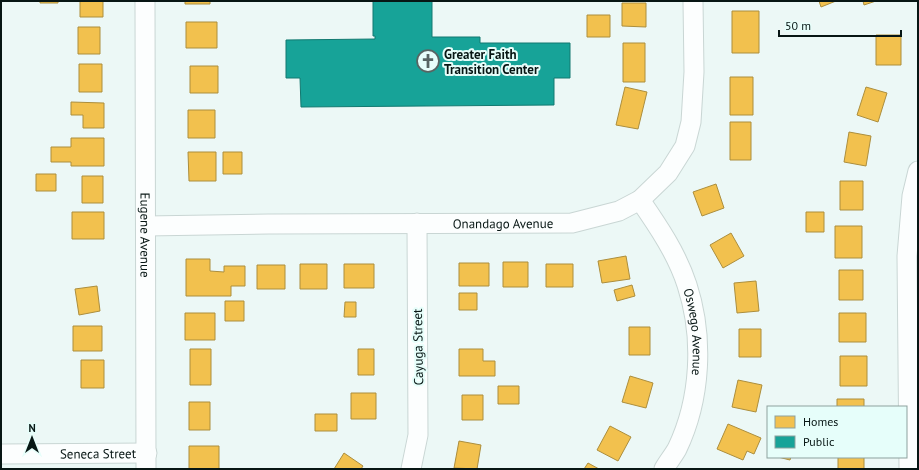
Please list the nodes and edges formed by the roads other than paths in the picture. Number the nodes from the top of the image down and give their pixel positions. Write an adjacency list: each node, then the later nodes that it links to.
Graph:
1 (145, 1): 6 (street, Eugene Avenue)
2 (693, 1): 4 (street, Onandago Avenue)
3 (918, 171): 11 (street)
4 (640, 200): 5 (street, Onandago Avenue); 10 (street, Oswego Avenue)
5 (417, 224): 6 (street, Onandago Avenue); 9 (street, Cayuga Street)
6 (146, 226): 8 (street, Eugene Avenue)
7 (1, 454): 8 (street, Seneca Street)
8 (147, 461)
9 (411, 469)
10 (664, 469)
11 (909, 469)

